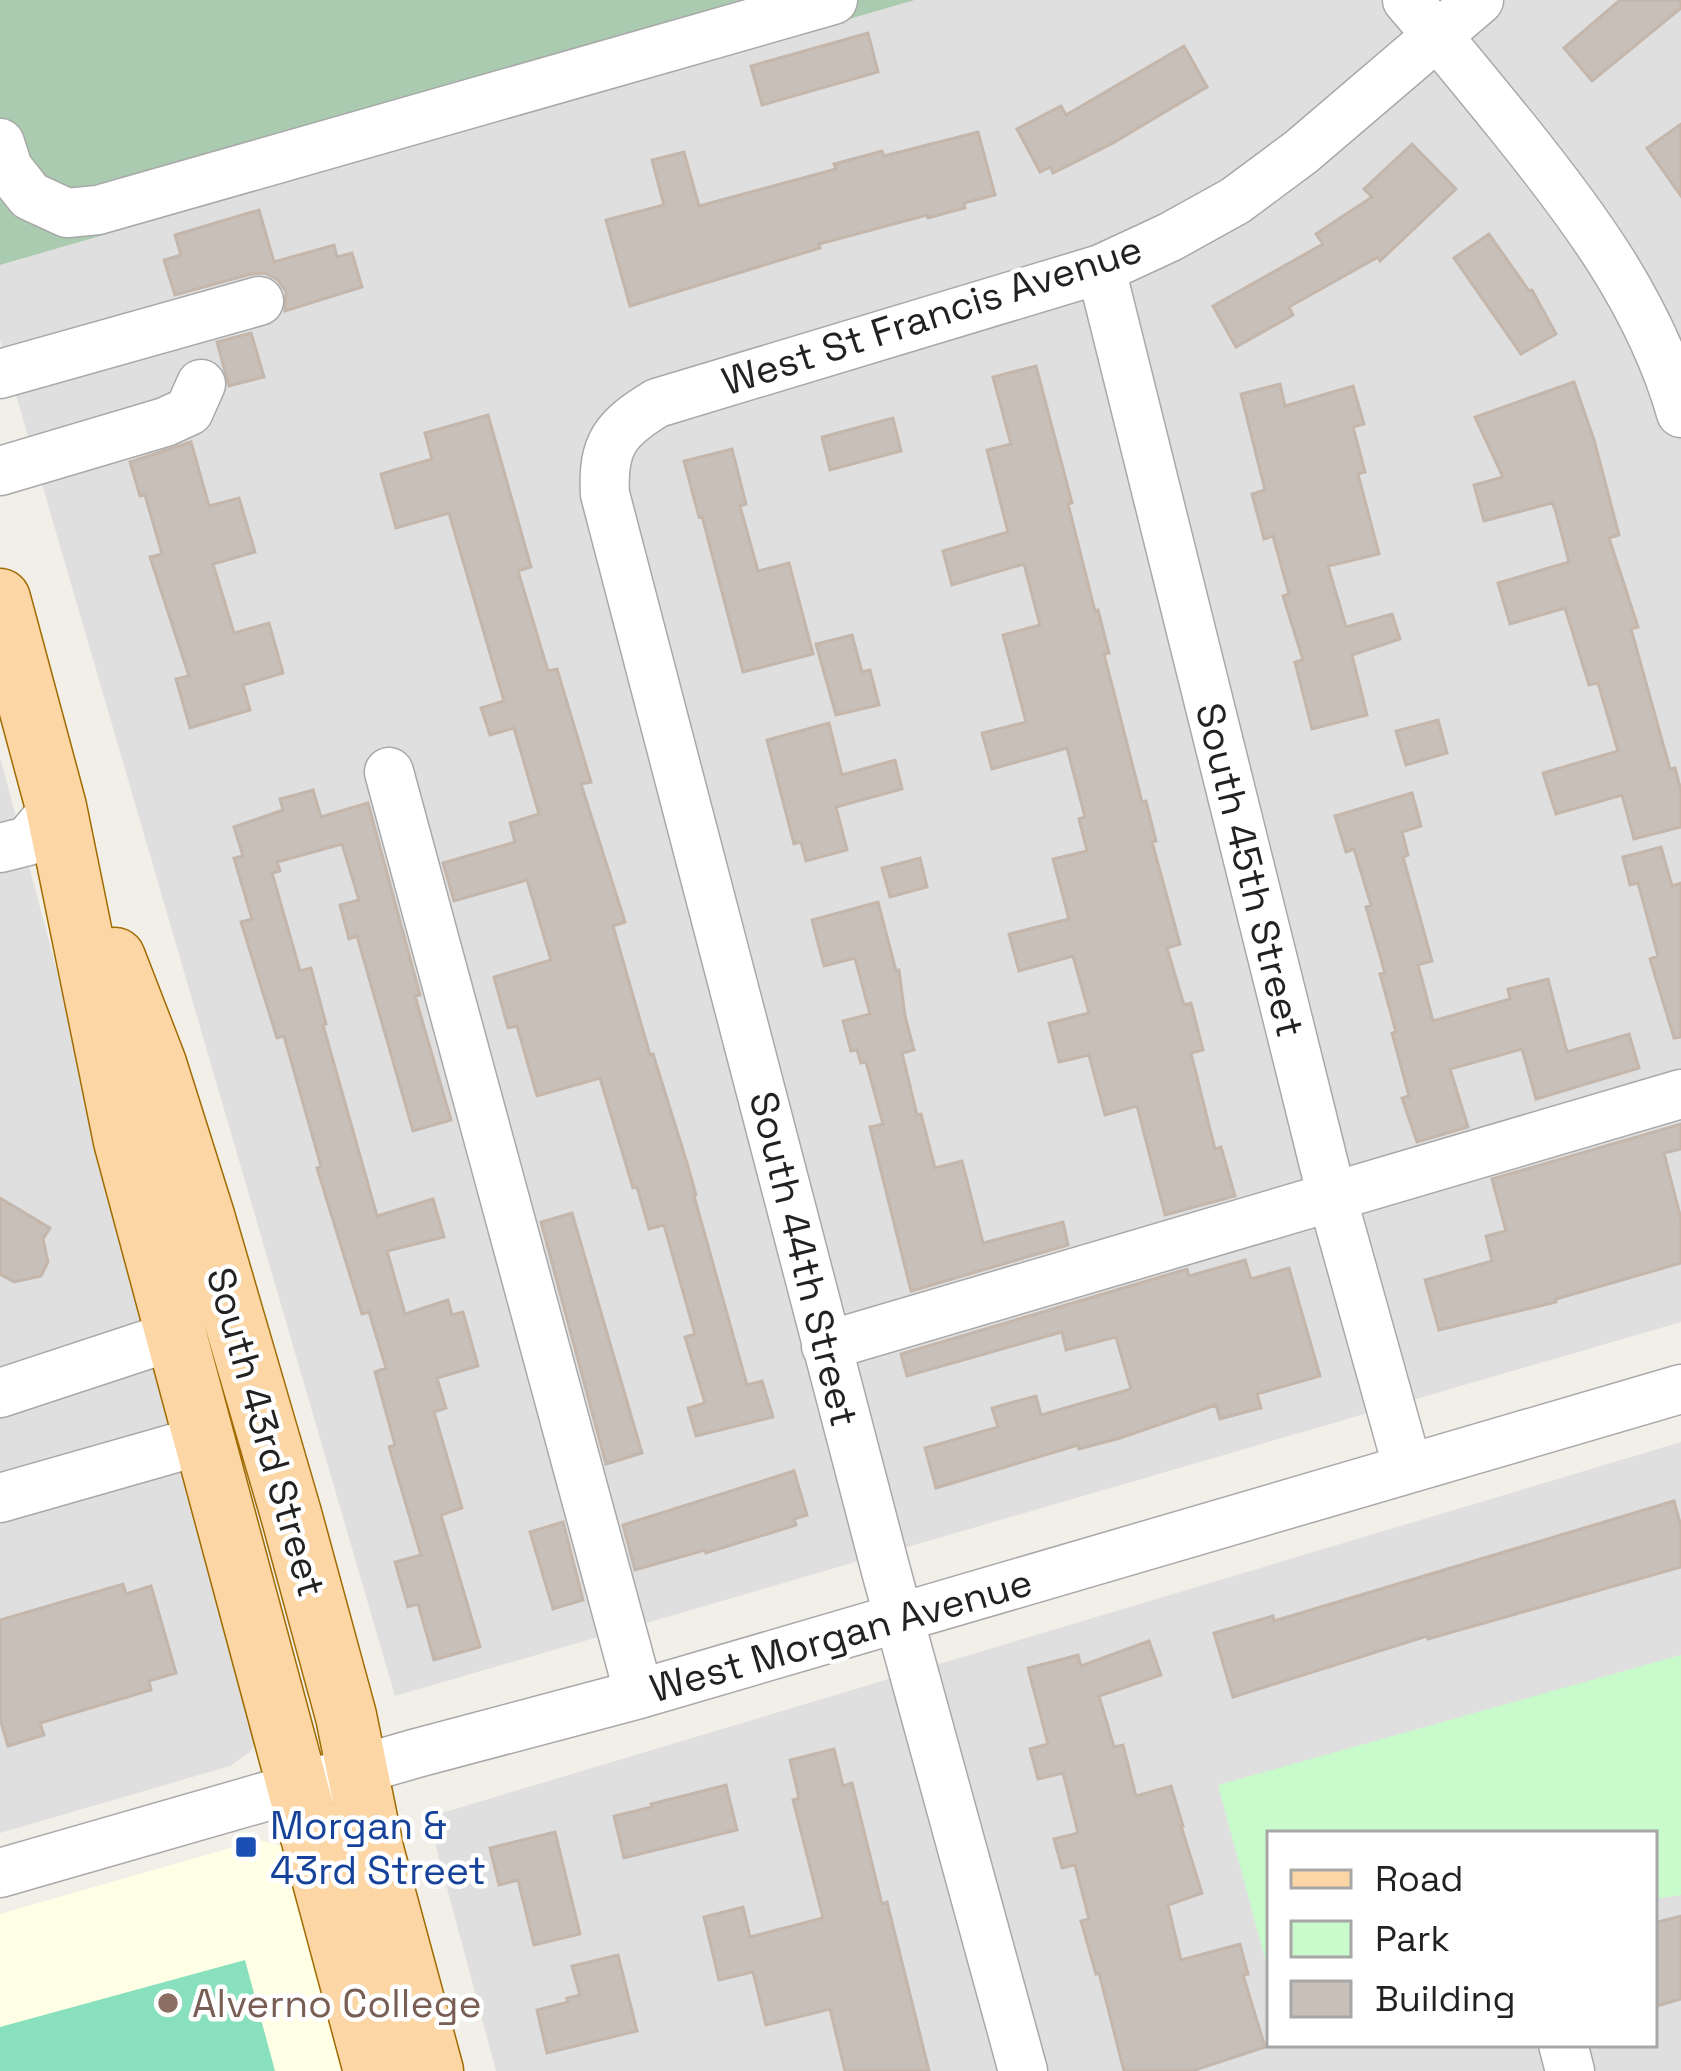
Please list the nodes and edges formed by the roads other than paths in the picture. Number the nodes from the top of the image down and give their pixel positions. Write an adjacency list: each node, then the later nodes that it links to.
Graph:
1 (832, 0): 4 (street)
2 (1479, 0): 3 (street, West St Francis Avenue)
3 (1422, 18): 5 (street, West St Francis Avenue); 9 (street)
4 (0, 143)
5 (1101, 269): 10 (street, West St Francis Avenue); 17 (street, South 45th Street)
6 (259, 302): 7 (street)
7 (0, 374)
8 (201, 384): 11 (street)
9 (1681, 413)
10 (609, 444): 19 (street, South 44th Street)
11 (0, 471)
12 (0, 599): 14 (main road, South 43rd Street)
13 (388, 772): 28 (street)
14 (56, 807): 15 (street); 18 (main road, South 43rd Street); 25 (main road, South 43rd Street)
15 (0, 848)
16 (1681, 1094): 17 (street)
17 (1332, 1197): 19 (street); 23 (street, South 45th Street)
18 (176, 1335): 21 (street); 22 (main road, South 43rd Street)
19 (826, 1346): 27 (street, South 44th Street)
20 (1681, 1390): 23 (street, West Morgan Avenue)
21 (0, 1394)
22 (203, 1440): 24 (street); 26 (main road, South 43rd Street)
23 (1408, 1469): 27 (street, West Morgan Avenue)
24 (0, 1498)
25 (291, 1514): 26 (main road); 29 (main road, South 43rd Street)
26 (228, 1532): 30 (main road, South 43rd Street)
27 (899, 1617): 28 (street, West Morgan Avenue); 34 (street, South 44th Street)
28 (638, 1694): 29 (street, West Morgan Avenue)
29 (357, 1770): 30 (street, West Morgan Avenue); 33 (main road, South 43rd Street)
30 (297, 1788): 31 (street, West Morgan Avenue); 32 (main road, South 43rd Street)
31 (0, 1873)
32 (374, 2071)
33 (433, 2071)
34 (1023, 2071)

